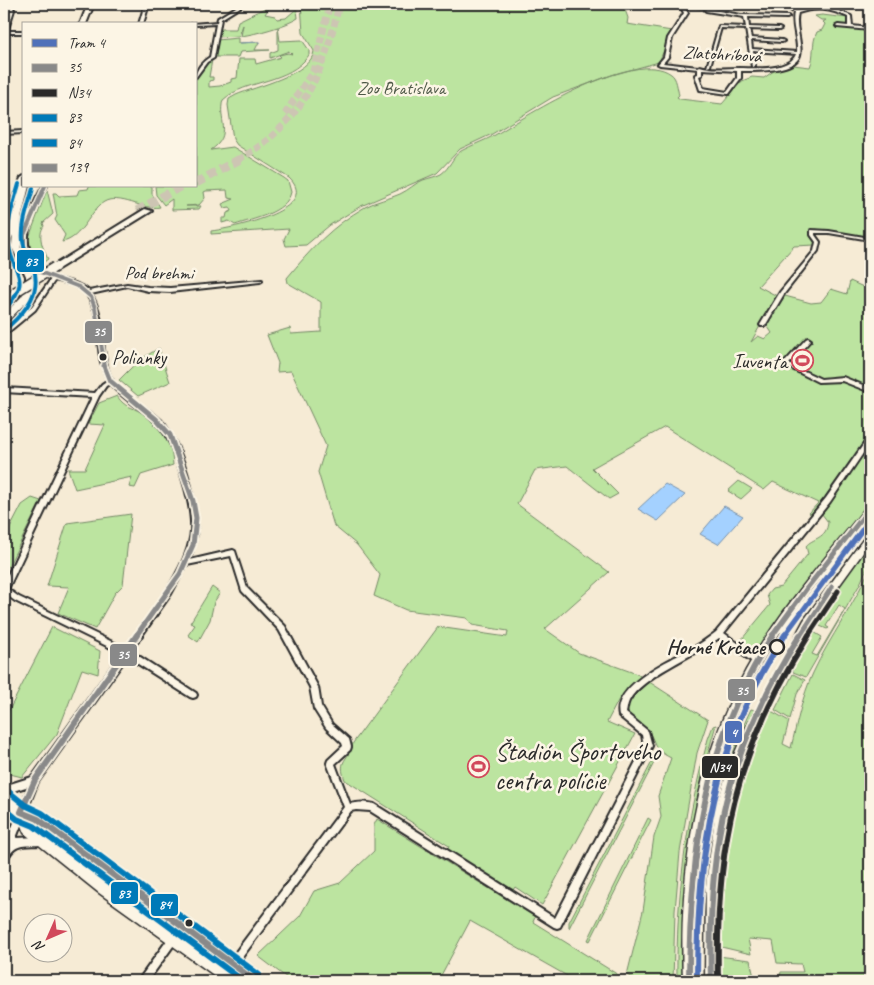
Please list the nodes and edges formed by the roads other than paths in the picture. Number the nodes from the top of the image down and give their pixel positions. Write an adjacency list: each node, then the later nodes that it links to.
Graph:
1 (91, 4): 13 (main road)
2 (96, 4): 14 (main road)
3 (147, 4): 15 (street)
4 (243, 4): 16 (street)
5 (679, 4): 7 (street); 31 (street, Zlatohríbová)
6 (780, 4): 10 (street)
7 (751, 5)
8 (11, 7): 23 (street)
9 (707, 10): 11 (street)
10 (796, 12): 20 (street); 28 (street)
11 (746, 17): 12 (street); 19 (street)
12 (787, 18)
13 (84, 22)
14 (85, 22)
15 (140, 22)
16 (217, 23): 17 (street); 33 (street)
17 (198, 24)
18 (838, 26): 20 (street)
19 (747, 27): 21 (street); 25 (street); 29 (street)
20 (850, 27): 22 (street)
21 (779, 29)
22 (870, 29)
23 (5, 30): 24 (street)
24 (22, 32)
25 (749, 39): 26 (street); 27 (street)
26 (782, 40)
27 (751, 50): 28 (street); 30 (street)
28 (798, 53): 32 (street, Zlatohríbová)
29 (708, 66)
30 (753, 66)
31 (700, 67): 32 (street, Zlatohríbová); 32 (street)
32 (739, 69)
33 (198, 73)
34 (22, 132): 35 (street)
35 (4, 133)
36 (22, 183): 42 (main road)
37 (25, 188): 41 (main road)
38 (44, 188): 46 (street)
39 (137, 211): 45 (highway)
40 (148, 211): 45 (highway)
41 (17, 218): 44 (main road); 51 (highway)
42 (4, 228)
43 (870, 239): 52 (street)
44 (4, 246)
45 (52, 266): 48 (highway)
46 (54, 278): 49 (street); 53 (street)
47 (260, 281): 49 (street, Pod brehmi)
48 (10, 291): 50 (highway)
49 (88, 292): 55 (street)
50 (4, 300)
51 (4, 320)
52 (763, 325)
53 (4, 333)
54 (808, 340): 57 (street)
55 (110, 381): 58 (street); 62 (street)
56 (4, 390): 58 (street)
57 (870, 390)
58 (96, 395): 63 (street)
59 (870, 439): 64 (street)
60 (870, 508): 66 (main road)
61 (870, 536): 82 (main road)
62 (186, 563): 65 (street); 71 (street)
63 (4, 590): 65 (street)
64 (719, 634): 66 (street); 71 (street)
65 (126, 652): 67 (street); 68 (street)
66 (757, 661): 81 (main road)
67 (193, 695)
68 (35, 780): 69 (street); 72 (street)
69 (4, 790)
70 (4, 798): 72 (street)
71 (348, 808): 76 (street)
72 (21, 812): 73 (street); 74 (street); 76 (street)
73 (42, 841): 74 (street); 75 (street)
74 (5, 854)
75 (173, 939): 77 (street); 78 (street)
76 (232, 964): 77 (street); 80 (street)
77 (220, 974): 79 (street)
78 (143, 981)
79 (231, 981)
80 (256, 981)
81 (689, 981)
82 (711, 981)

